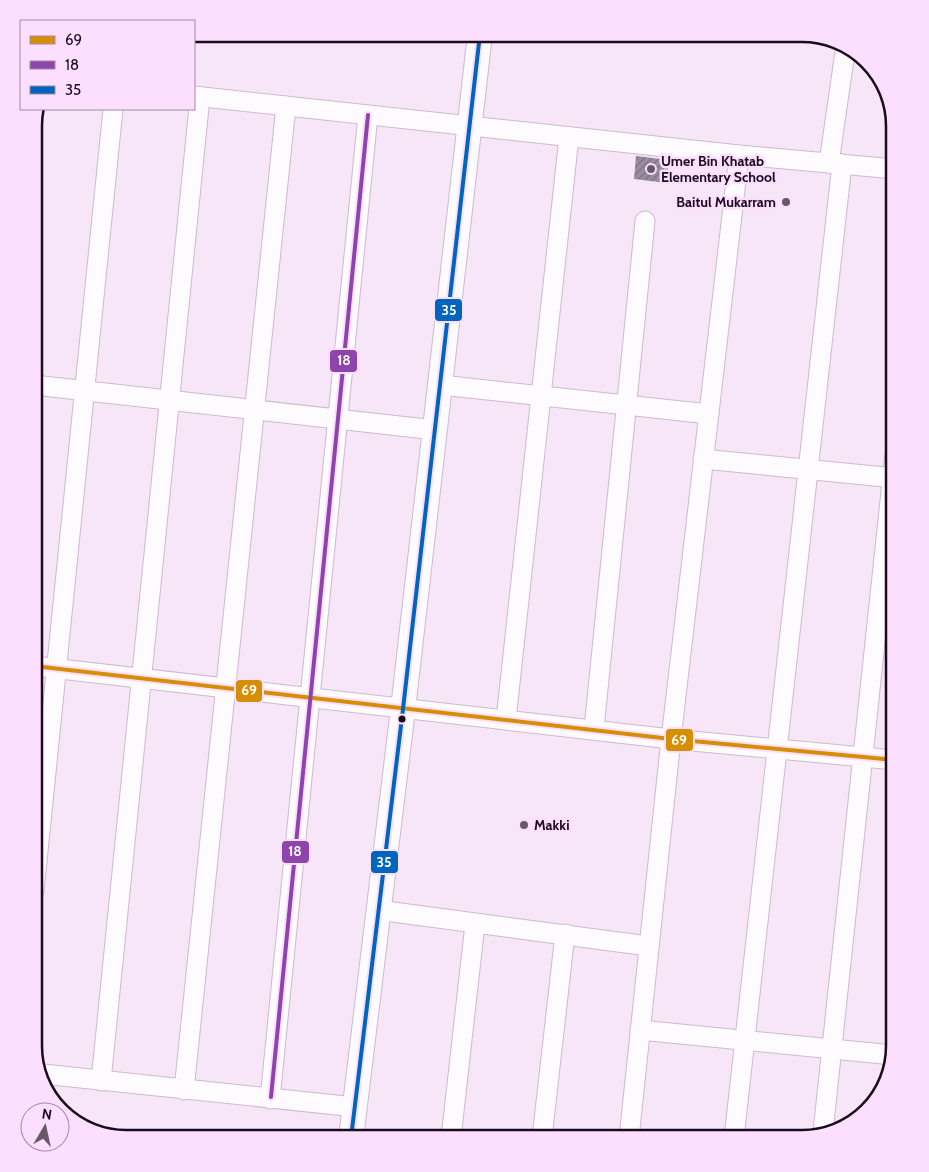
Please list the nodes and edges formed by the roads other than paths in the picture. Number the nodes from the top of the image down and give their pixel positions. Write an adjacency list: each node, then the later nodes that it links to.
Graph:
1 (479, 43): 7 (street)
2 (845, 55): 10 (street)
3 (197, 97): 4 (street); 17 (street)
4 (286, 106): 6 (street); 19 (street)
5 (113, 110): 15 (street)
6 (368, 115): 7 (street); 21 (street)
7 (471, 126): 8 (street); 13 (street)
8 (569, 137): 9 (street); 16 (street)
9 (740, 154): 10 (street); 20 (street)
10 (835, 163): 11 (street); 24 (street)
11 (886, 167)
12 (645, 221): 18 (street)
13 (441, 385): 16 (street); 22 (street)
14 (43, 386): 15 (street)
15 (84, 391): 17 (street); 28 (street)
16 (541, 396): 18 (street); 33 (street)
17 (169, 400): 19 (street); 29 (street)
18 (627, 405): 20 (street); 34 (street)
19 (254, 410): 21 (street); 30 (street)
20 (709, 414): 23 (street)
21 (338, 419): 22 (street); 31 (street)
22 (436, 430): 32 (street)
23 (704, 459): 24 (street); 35 (street)
24 (808, 470): 25 (street); 36 (street)
25 (886, 477)
26 (886, 550): 37 (street)
27 (42, 667): 28 (street)
28 (56, 669): 29 (street); 39 (street)
29 (141, 678): 30 (street); 49 (street)
30 (226, 688): 31 (street); 50 (street)
31 (310, 698): 32 (street); 51 (street)
32 (403, 709): 33 (street); 40 (street)
33 (506, 720): 34 (street)
34 (594, 729): 35 (street)
35 (671, 740): 36 (street); 43 (street)
36 (777, 748): 37 (street); 45 (street)
37 (863, 757): 38 (street); 46 (street)
38 (886, 759)
39 (42, 808)
40 (378, 910): 41 (street); 52 (street)
41 (476, 924): 42 (street); 55 (street)
42 (565, 934): 43 (street); 56 (street)
43 (648, 946): 44 (street)
44 (640, 1030): 45 (street); 57 (street)
45 (744, 1040): 46 (street); 58 (street)
46 (832, 1049): 47 (street); 53 (street)
47 (885, 1054)
48 (48, 1075): 49 (street)
49 (101, 1081): 50 (street)
50 (184, 1090): 51 (street)
51 (270, 1098): 52 (street)
52 (354, 1108): 54 (street)
53 (824, 1126)
54 (352, 1130)
55 (452, 1130)
56 (543, 1130)
57 (630, 1130)
58 (735, 1130)

